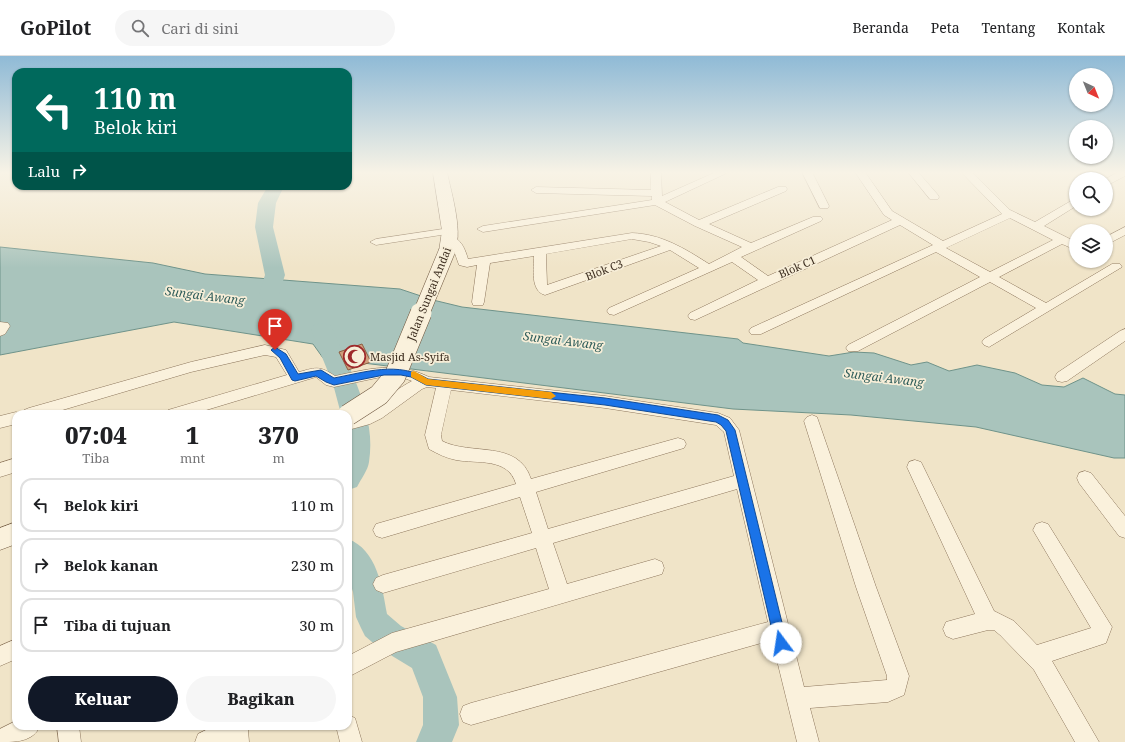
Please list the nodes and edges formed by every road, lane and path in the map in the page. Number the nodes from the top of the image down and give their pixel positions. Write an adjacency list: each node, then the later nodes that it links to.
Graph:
1 (444, 204): 16 (street)
2 (623, 204): 13 (street)
3 (667, 204): 11 (street)
4 (746, 204): 11 (street)
5 (882, 204): 10 (street)
6 (998, 204): 8 (street)
7 (1069, 206): 12 (street)
8 (1010, 214): 12 (street); 21 (street)
9 (817, 218): 22 (street)
10 (900, 221): 21 (street); 29 (street, Blok C1)
11 (699, 224): 22 (street)
12 (1035, 226): 17 (street)
13 (484, 229)
14 (1125, 230): 15 (street)
15 (1113, 238)
16 (449, 240): 18 (street); 25 (street); 44 (street, Jalan Sungai Andai, bridge)
17 (1061, 240): 19 (street); 28 (street)
18 (376, 242)
19 (1069, 244)
20 (671, 246): 23 (street); 23 (street, Blok C3); 26 (street)
21 (939, 246): 28 (street); 34 (street)
22 (749, 248): 24 (street)
23 (540, 252): 25 (street)
24 (733, 257): 26 (street); 29 (street)
25 (484, 261): 30 (street)
26 (709, 269): 32 (street)
27 (1120, 270): 31 (street)
28 (990, 276): 31 (street); 37 (street)
29 (767, 280): 33 (street, Blok C1)
30 (478, 302)
31 (1046, 308): 36 (street)
32 (614, 311)
33 (695, 316)
34 (756, 331)
35 (1125, 334): 38 (street)
36 (989, 342)
37 (853, 348)
38 (1062, 376)
39 (295, 378): 40 (street); 42 (street); 43 (street)
40 (426, 382): 41 (street); 48 (street)
41 (445, 383): 54 (street); 55 (street)
42 (43, 410)
43 (187, 410)
44 (352, 412)
45 (12, 419): 47 (street)
46 (812, 421): 72 (street)
47 (0, 422)
48 (352, 423)
49 (678, 444): 55 (street)
50 (12, 466): 52 (street)
51 (915, 466): 65 (street)
52 (0, 470)
53 (1085, 478): 58 (street)
54 (742, 481): 60 (street); 66 (street)
55 (527, 488): 56 (street); 60 (street)
56 (382, 530)
57 (1042, 530): 70 (street)
58 (1125, 530)
59 (12, 534): 61 (street)
60 (543, 538): 63 (street); 64 (street)
61 (0, 539)
62 (656, 568): 64 (street)
63 (383, 584)
64 (561, 595): 71 (street)
65 (988, 620): 67 (street); 70 (street)
66 (777, 629): 72 (street); 73 (street)
67 (953, 629)
68 (12, 651): 69 (street)
69 (0, 656)
70 (1034, 656): 81 (street)
71 (352, 665)
72 (796, 698): 80 (street)
73 (471, 714)
74 (21, 730): 77 (street)
75 (68, 730): 78 (street)
76 (348, 730): 79 (street)
77 (0, 741)
78 (70, 742)
79 (352, 742)
80 (808, 742)
81 (1088, 742)

